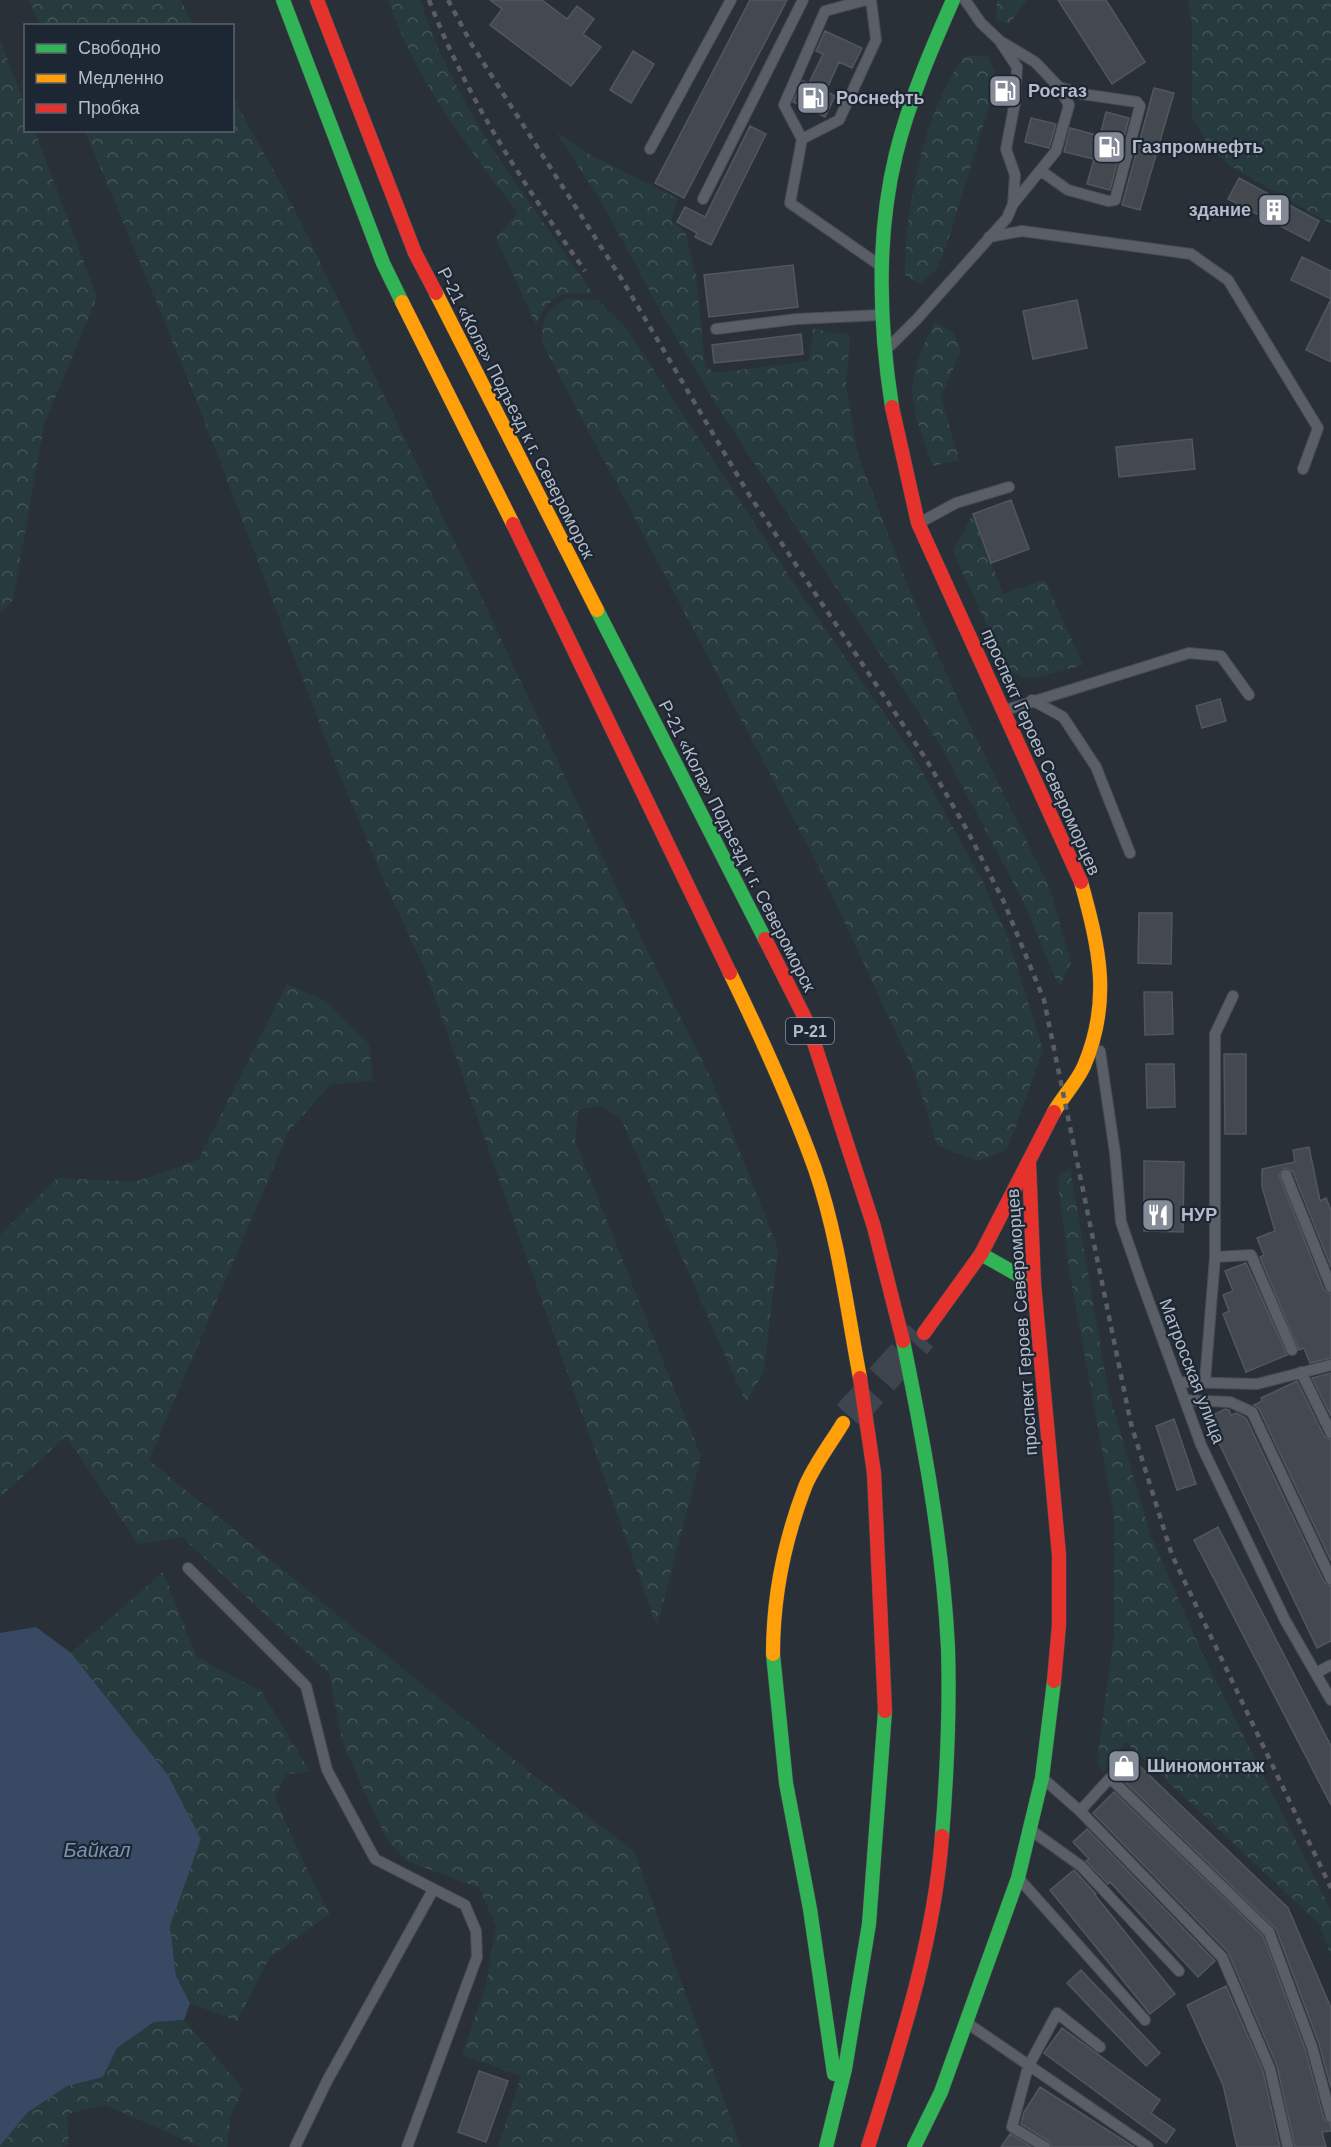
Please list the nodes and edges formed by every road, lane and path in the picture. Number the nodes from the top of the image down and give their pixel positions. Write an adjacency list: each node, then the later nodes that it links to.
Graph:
1 (283, 0): 60 (main road, Р-21)
2 (316, 0): 66 (main road, Р-21 «Кола» Подъезд к г. Североморск / Р-21)
3 (731, 0): 12 (lane)
4 (803, 0): 14 (lane)
5 (866, 0): 11 (lane)
6 (871, 0): 11 (lane)
7 (953, 0): 17 (main road, проспект Героев Североморцев)
8 (964, 0): 9 (lane)
9 (1000, 41): 10 (lane); 15 (lane)
10 (1059, 87): 13 (lane); 13 (lane)
11 (802, 139): 17 (lane)
12 (650, 149)
13 (1041, 171): 15 (lane)
14 (703, 199)
15 (1013, 204): 16 (lane)
16 (989, 237): 20 (lane); 21 (lane)
17 (882, 267): 18 (main road, проспект Героев Североморцев)
18 (884, 315): 19 (lane); 20 (main road, проспект Героев Североморцев)
19 (716, 329)
20 (885, 350): 23 (main road, проспект Героев Североморцев)
21 (1303, 469)
22 (1009, 487): 23 (lane)
23 (918, 523): 26 (main road, проспект Героев Североморцев)
24 (1249, 695): 25 (lane)
25 (1032, 700): 26 (lane); 27 (lane)
26 (1005, 711): 29 (main road, проспект Героев Североморцев)
27 (1130, 853)
28 (1233, 996): 33 (lane)
29 (1097, 1030): 30 (main road, проспект Героев Североморцев); 41 (lane, Матросская улица)
30 (1029, 1162): 32 (main road); 34 (main road, проспект Героев Североморцев)
31 (1286, 1175): 35 (lane)
32 (981, 1254): 34 (main road); 36 (main road)
33 (1215, 1257): 37 (lane); 40 (lane)
34 (1034, 1284): 50 (main road, проспект Героев Североморцев)
35 (1331, 1287)
36 (924, 1333)
37 (1292, 1350)
38 (1331, 1365): 39 (lane)
39 (1301, 1372): 40 (lane); 44 (lane)
40 (1205, 1381): 41 (lane)
41 (1178, 1382): 42 (lane, Матросская улица)
42 (1185, 1400): 46 (lane); 48 (lane, Матросская улица)
43 (843, 1423): 60 (main road)
44 (1331, 1433)
45 (188, 1568): 54 (lane)
46 (1331, 1580)
47 (1331, 1665): 48 (lane)
48 (1316, 1673): 49 (lane, Матросская улица)
49 (1331, 1700)
50 (1042, 1778): 51 (lane); 52 (main road, проспект Героев Североморцев)
51 (1080, 1811): 61 (lane); 69 (lane)
52 (1029, 1829): 53 (main road, проспект Героев Североморцев); 55 (lane)
53 (1018, 1878): 56 (lane); 57 (main road, проспект Героев Североморцев)
54 (433, 1890): 63 (lane); 64 (lane)
55 (1179, 1971)
56 (1145, 2020)
57 (967, 2023): 59 (lane); 62 (main road, проспект Героев Североморцев)
58 (1100, 2047): 59 (lane)
59 (1028, 2067): 67 (lane); 68 (lane)
60 (838, 2098): 65 (main road, Р-21)
61 (1331, 2117)
62 (921, 2141)
63 (295, 2147)
64 (406, 2147)
65 (826, 2147)
66 (868, 2147)
67 (1045, 2147)
68 (1148, 2147)
69 (1288, 2147)

